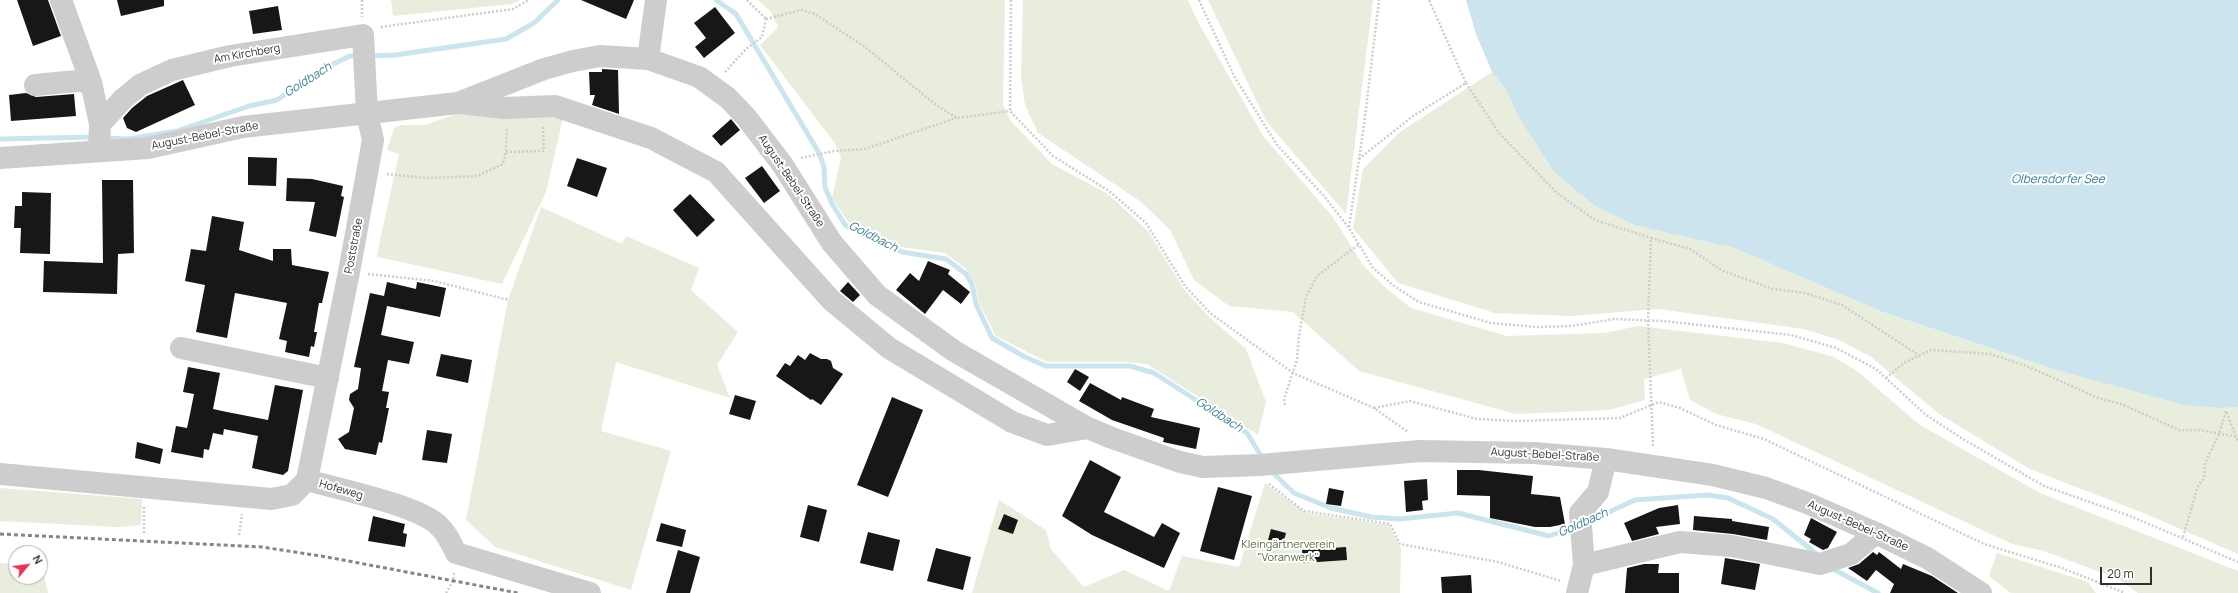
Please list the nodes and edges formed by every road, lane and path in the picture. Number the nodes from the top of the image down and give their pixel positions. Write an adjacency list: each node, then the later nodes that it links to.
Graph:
1 (61, 0): 12 (street)
2 (529, 0): 10 (path)
3 (656, 0): 11 (street)
4 (747, 0): 9 (path)
5 (1011, 0): 17 (path)
6 (1199, 0): 28 (path)
7 (1379, 0): 26 (path)
8 (1429, 0): 13 (path)
9 (766, 19): 15 (path); 19 (path)
10 (362, 35): 18 (street); 22 (street, Am Kirchberg)
11 (648, 59): 15 (street, August-Bebel-Straße); 16 (street, August-Bebel-Straße)
12 (91, 82): 14 (street); 22 (street)
13 (1466, 82): 26 (path); 29 (path)
14 (35, 85)
15 (712, 86): 40 (street, August-Bebel-Straße)
16 (458, 103): 18 (street, August-Bebel-Straße); 40 (street, August-Bebel-Straße)
17 (1010, 111): 19 (path); 36 (path)
18 (368, 114): 22 (street, August-Bebel-Straße); 27 (street, Poststraße)
19 (957, 118): 24 (path)
20 (536, 127): 23 (path)
21 (513, 128): 23 (path)
22 (99, 135): 25 (street, August-Bebel-Straße)
23 (506, 152): 27 (path)
24 (812, 155)
25 (0, 158)
26 (1359, 159): 28 (path)
27 (368, 172): 31 (street, Poststraße)
28 (1349, 228): 30 (path)
29 (1651, 238): 33 (path); 35 (path)
30 (1358, 245): 33 (path); 36 (path)
31 (349, 272): 32 (path); 37 (street, Poststraße)
32 (508, 300)
33 (1648, 320): 38 (path); 47 (path)
34 (181, 348): 37 (street)
35 (1920, 356): 38 (path); 41 (path)
36 (1293, 373): 39 (path); 44 (path)
37 (328, 378): 49 (street, Poststraße)
38 (1886, 378): 53 (path)
39 (1285, 405)
40 (1088, 428): 46 (street, August-Bebel-Straße)
41 (2219, 434): 42 (path); 42 (path); 53 (path)
42 (2237, 437): 43 (path)
43 (2238, 442)
44 (1420, 451): 45 (street, August-Bebel-Straße); 46 (street, August-Bebel-Straße)
45 (1606, 459): 47 (street, August-Bebel-Straße); 55 (street)
46 (1263, 464): 56 (path)
47 (1655, 466): 52 (street, August-Bebel-Straße)
48 (0, 474): 50 (street, Hofeweg)
49 (307, 480): 50 (street, Hofeweg); 57 (street, Hofeweg)
50 (144, 488): 51 (path)
51 (144, 533)
52 (1876, 533): 55 (street); 58 (street, August-Bebel-Straße)
53 (2183, 538): 54 (path)
54 (2238, 562)
55 (1584, 565): 56 (street)
56 (1577, 591)
57 (590, 593)
58 (1981, 593)

